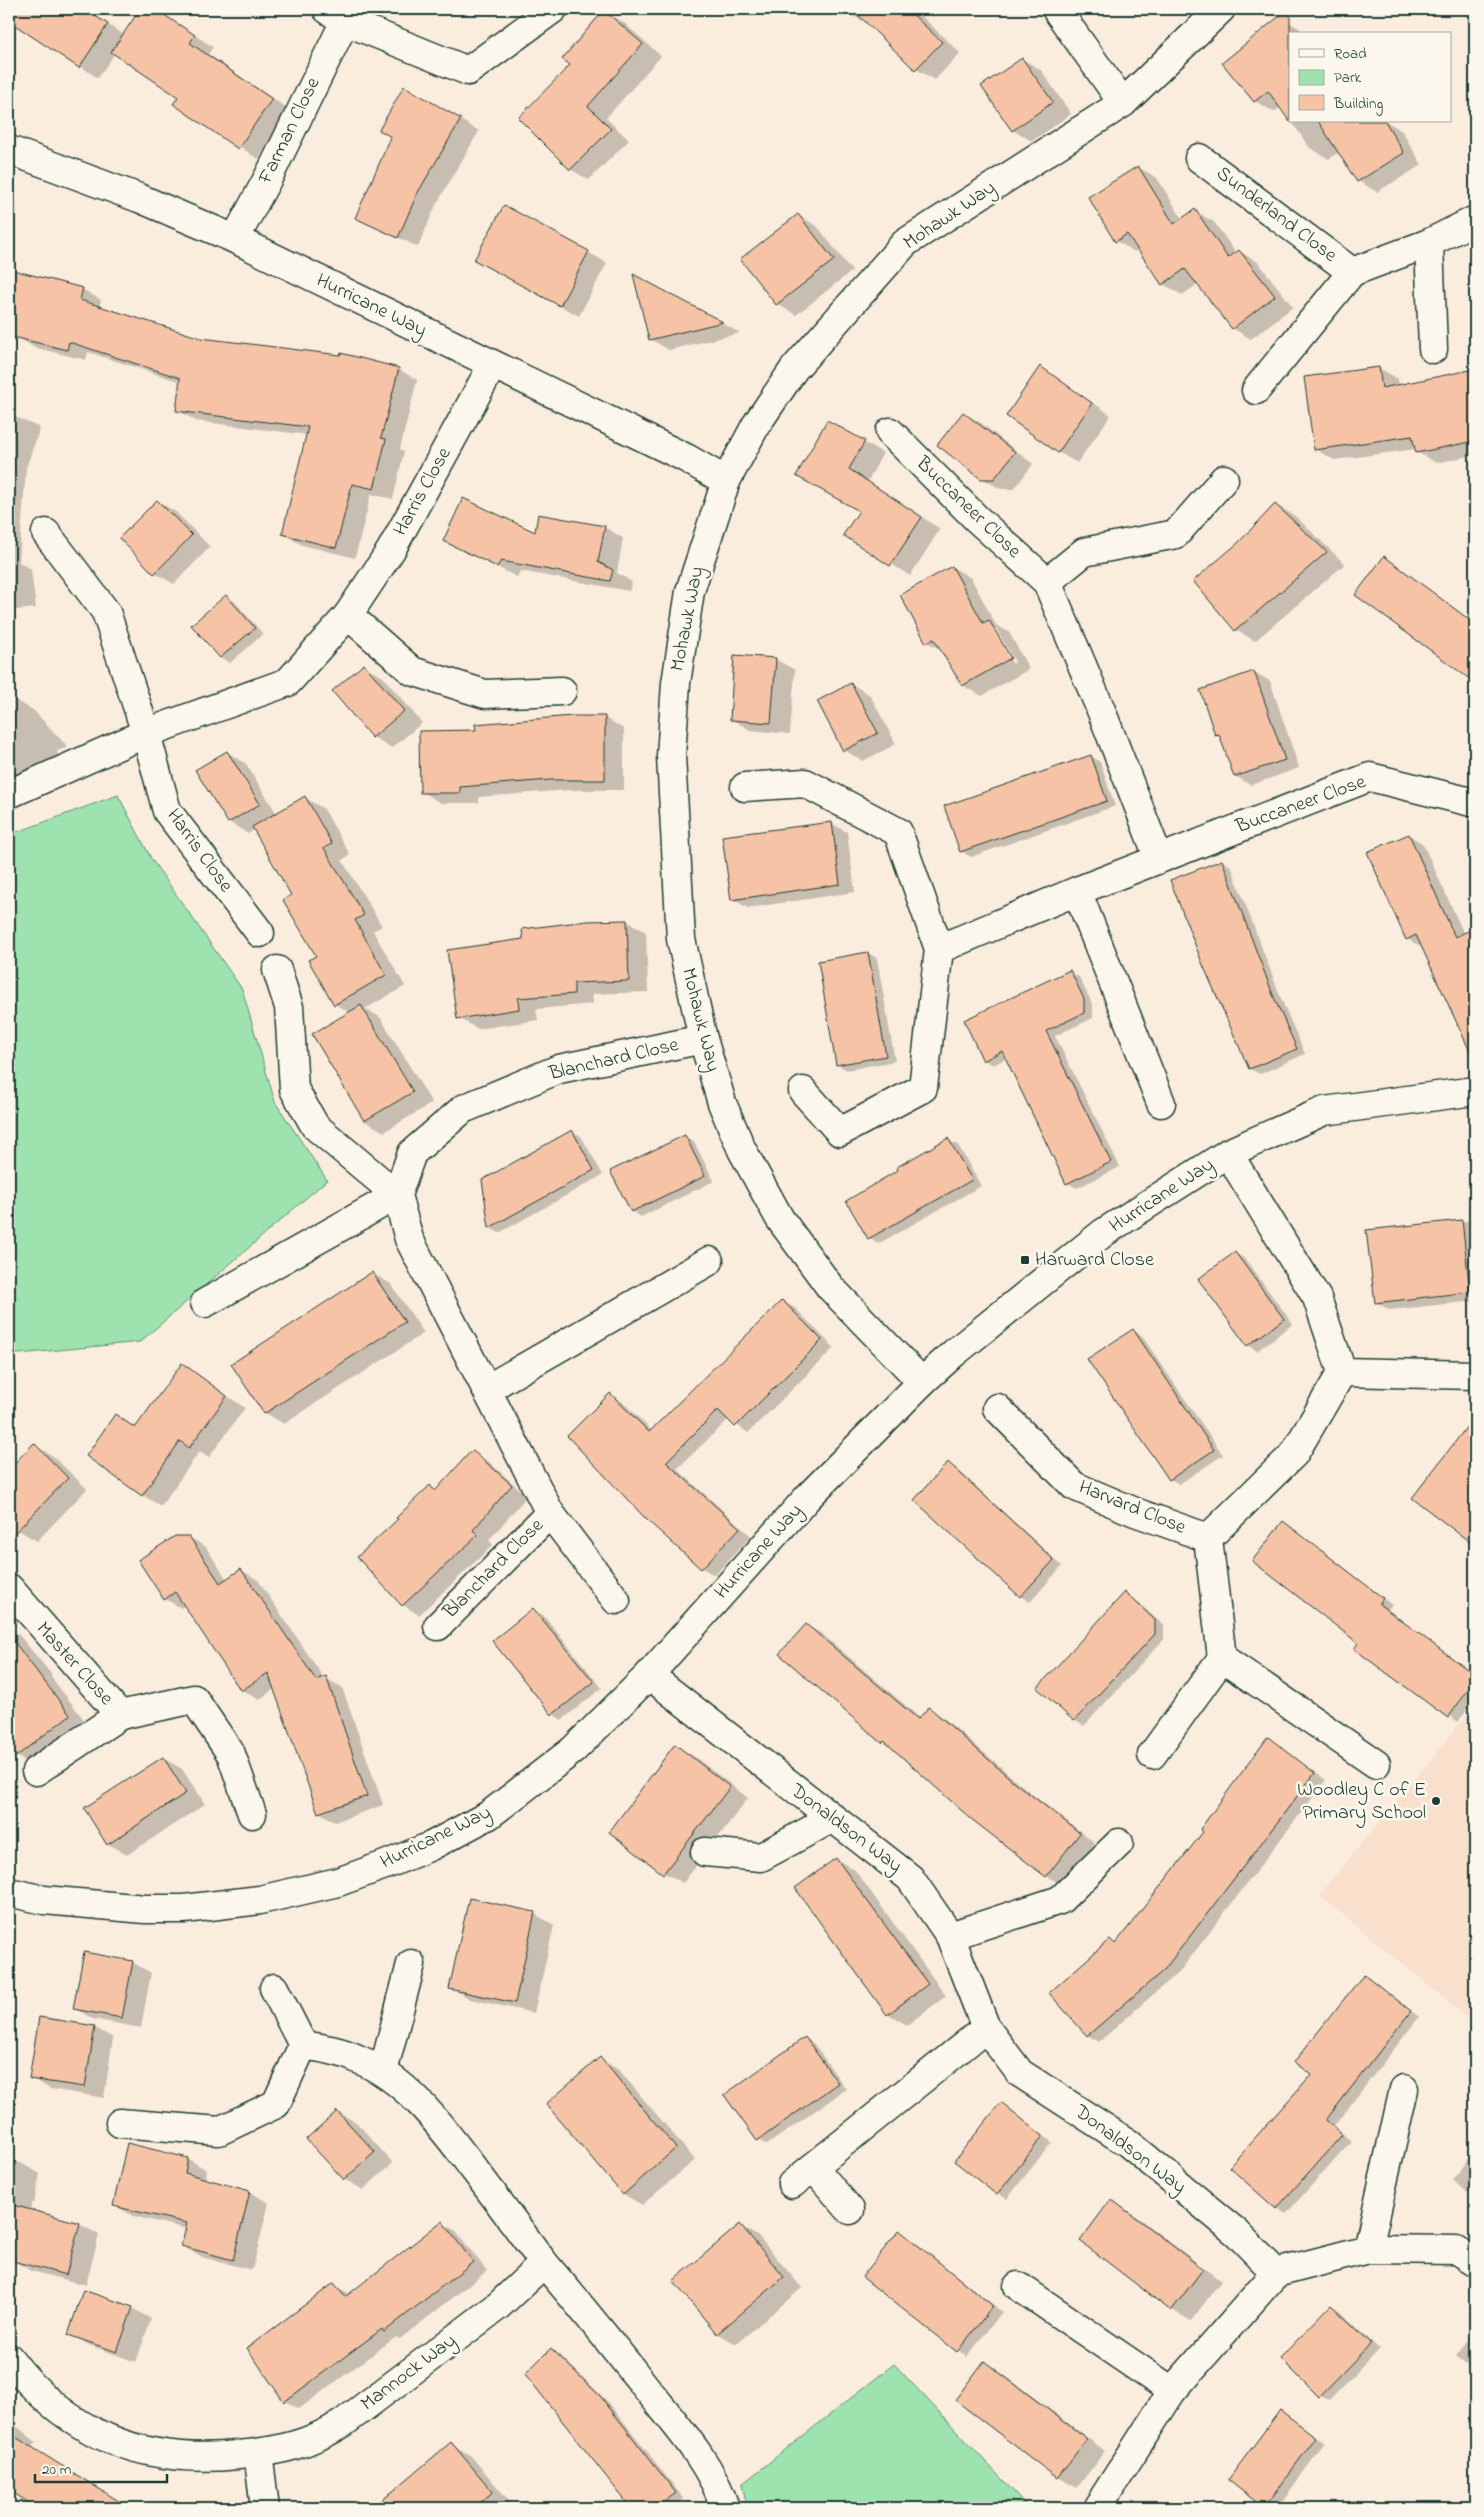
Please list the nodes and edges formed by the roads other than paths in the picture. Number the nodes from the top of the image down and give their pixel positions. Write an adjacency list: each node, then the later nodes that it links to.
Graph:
1 (553, 9): 4 (street, Farman Close)
2 (1056, 9): 5 (street)
3 (1221, 9): 5 (street, Mohawk Way)
4 (336, 15): 9 (street, Farman Close)
5 (1123, 103): 17 (street, Mohawk Way)
6 (9, 150): 9 (street, Hurricane Way)
7 (1199, 158): 11 (street, Sunderland Close)
8 (1475, 220): 10 (street, Sunderland Close)
9 (234, 239): 13 (street, Hurricane Way)
10 (1429, 243): 11 (street, Sunderland Close); 12 (street)
11 (1352, 272): 14 (street, Sunderland Close)
12 (1433, 349)
13 (492, 366): 17 (street, Hurricane Way); 20 (street, Harris Close)
14 (1256, 390)
15 (890, 432): 19 (street, Buccaneer Close)
16 (1224, 479): 19 (street)
17 (726, 481): 31 (street, Mohawk Way)
18 (46, 533): 22 (street, Harris Close)
19 (1048, 582): 26 (street, Buccaneer Close)
20 (348, 615): 21 (street); 22 (street, Harris Close)
21 (562, 691)
22 (146, 733): 24 (street, Harris Close); 28 (street, Harris Close)
23 (745, 787): 29 (street)
24 (9, 794)
25 (1475, 804): 26 (street, Buccaneer Close)
26 (1159, 859): 27 (street, Buccaneer Close)
27 (1078, 891): 29 (street, Buccaneer Close); 34 (street)
28 (260, 933)
29 (939, 949): 32 (street)
30 (277, 970): 36 (street)
31 (703, 1040): 36 (street, Blanchard Close); 41 (street, Mohawk Way)
32 (803, 1090)
33 (1475, 1091): 35 (street, Hurricane Way)
34 (1161, 1103)
35 (1228, 1153): 39 (street); 41 (street, Hurricane Way)
36 (397, 1195): 38 (street); 42 (street, Blanchard Close)
37 (709, 1262): 42 (street)
38 (205, 1303)
39 (1342, 1372): 40 (street); 45 (street, Harvard Close)
40 (1475, 1374)
41 (922, 1382): 50 (street, Hurricane Way)
42 (487, 1389): 44 (street, Blanchard Close)
43 (997, 1408): 45 (street, Harvard Close)
44 (550, 1513): 47 (street, Blanchard Close); 48 (street, Blanchard Close)
45 (1208, 1538): 49 (street, Harvard Close)
46 (9, 1588): 51 (street, Master Close)
47 (616, 1600)
48 (438, 1626)
49 (1222, 1658): 52 (street); 53 (street)
50 (648, 1675): 56 (street, Donaldson Way); 59 (street, Hurricane Way)
51 (120, 1715): 54 (street, Master Close); 55 (street, Master Close)
52 (1152, 1755)
53 (1376, 1764)
54 (36, 1772)
55 (252, 1814)
56 (831, 1819): 58 (street); 60 (street, Donaldson Way)
57 (1119, 1843): 60 (street)
58 (705, 1852)
59 (9, 1892)
60 (950, 1936): 63 (street, Donaldson Way)
61 (411, 1964): 65 (street)
62 (274, 1988): 64 (street)
63 (986, 2028): 68 (street); 74 (street, Donaldson Way)
64 (303, 2045): 65 (street); 67 (street)
65 (384, 2072): 73 (street)
66 (1404, 2089): 71 (street)
67 (120, 2123)
68 (813, 2167): 69 (street); 70 (street)
69 (792, 2184)
70 (850, 2210)
71 (1368, 2249): 72 (street); 74 (street)
72 (1475, 2262)
73 (544, 2263): 78 (street, Mannock Way); 80 (street)
74 (1276, 2273): 77 (street)
75 (1018, 2286): 77 (street)
76 (9, 2358): 78 (street, Mannock Way)
77 (1172, 2391): 81 (street)
78 (258, 2453): 79 (street)
79 (265, 2508)
80 (725, 2508)
81 (1097, 2508)

